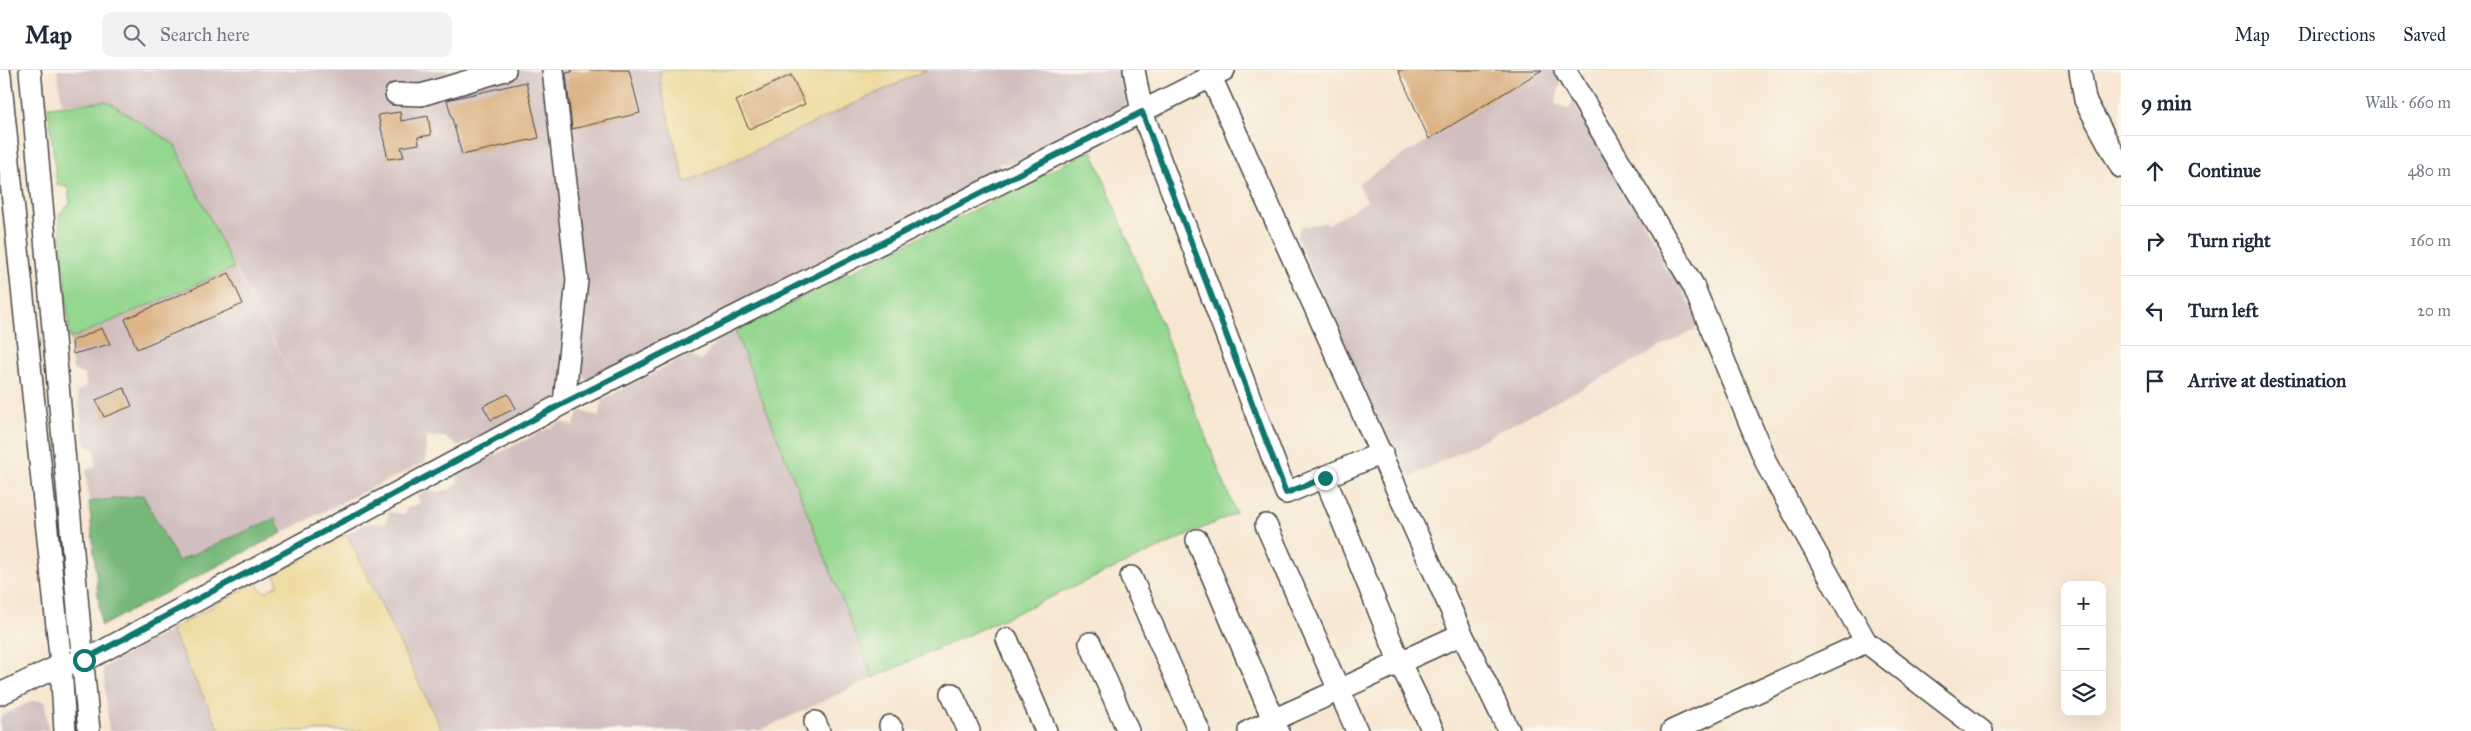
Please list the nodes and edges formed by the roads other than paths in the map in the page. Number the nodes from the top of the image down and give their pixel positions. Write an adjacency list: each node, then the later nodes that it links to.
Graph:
1 (30, 70): 22 (street)
2 (505, 70): 9 (street)
3 (553, 70): 12 (street)
4 (1134, 70): 10 (street)
5 (1565, 70): 20 (street)
6 (2080, 70): 11 (street)
7 (1215, 72): 10 (street); 13 (street)
8 (0, 75): 24 (street)
9 (396, 94)
10 (1142, 112): 12 (street); 14 (street)
11 (2121, 167)
12 (564, 403): 22 (street)
13 (1382, 453): 14 (street); 18 (street)
14 (1325, 478): 23 (street)
15 (1266, 525): 25 (street)
16 (1197, 540): 28 (street)
17 (1131, 577): 34 (street)
18 (1462, 634): 23 (street); 38 (street)
19 (1006, 639): 32 (street)
20 (1866, 642): 39 (street); 40 (street)
21 (1090, 643): 33 (street)
22 (84, 660): 24 (street); 30 (street)
23 (1400, 663): 25 (street); 37 (street)
24 (61, 665): 26 (street); 29 (street)
25 (1339, 690): 28 (street); 36 (street)
26 (0, 694)
27 (952, 694): 31 (street)
28 (1276, 726): 35 (street)
29 (65, 731)
30 (89, 731)
31 (969, 731)
32 (1046, 731)
33 (1128, 731)
34 (1199, 731)
35 (1249, 731)
36 (1358, 731)
37 (1433, 731)
38 (1509, 731)
39 (1672, 731)
40 (1982, 731)

